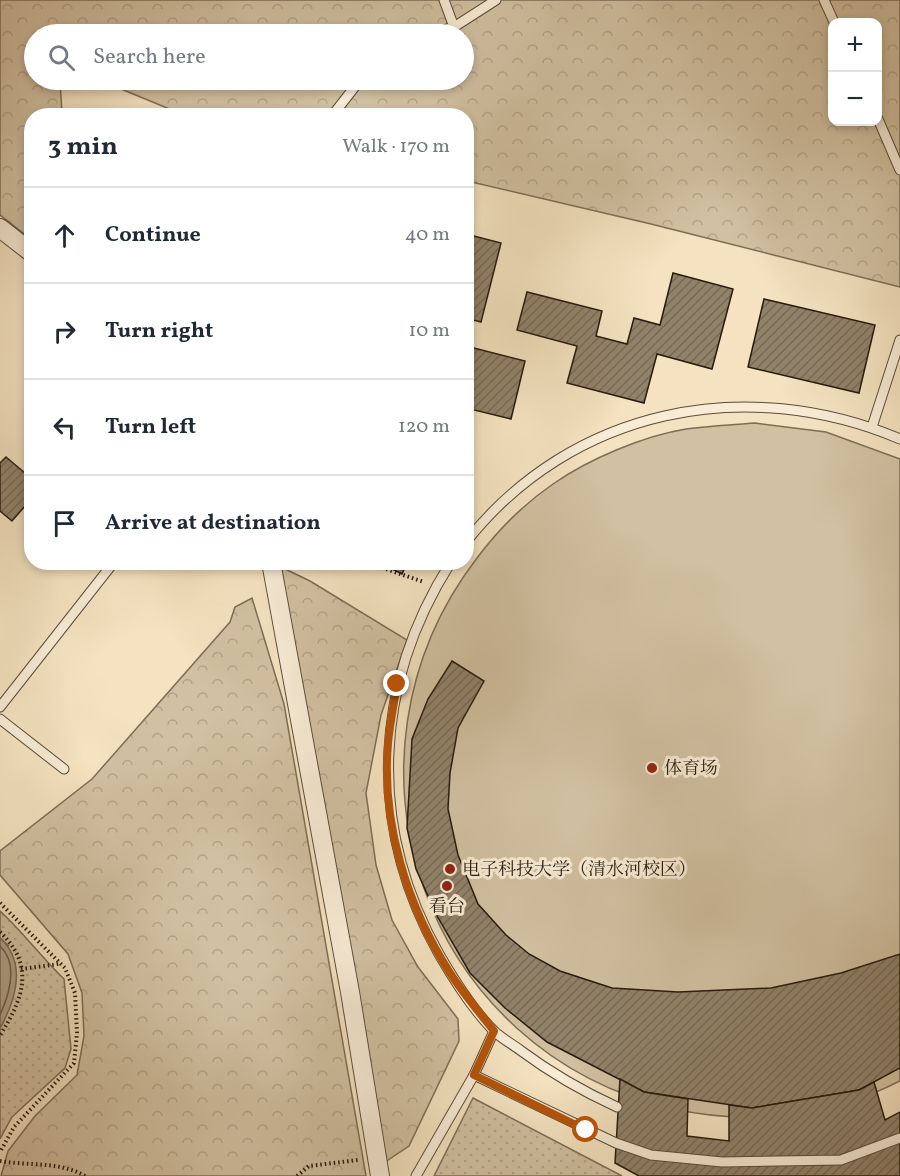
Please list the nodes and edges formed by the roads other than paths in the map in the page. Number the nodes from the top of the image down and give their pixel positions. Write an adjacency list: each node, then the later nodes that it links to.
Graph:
1 (444, 0): 5 (lane)
2 (496, 0): 6 (lane)
3 (824, 0): 4 (lane)
4 (832, 18)
5 (453, 24)
6 (459, 24)
7 (352, 90): 8 (lane)
8 (338, 108)
9 (881, 126): 10 (lane)
10 (900, 170)
11 (0, 228): 12 (street)
12 (24, 247)
13 (900, 340): 14 (lane)
14 (872, 427): 15 (lane); 16 (lane)
15 (900, 439)
16 (474, 533)
17 (108, 570): 20 (lane)
18 (272, 570): 27 (street)
19 (446, 570): 23 (lane)
20 (0, 707)
21 (0, 719): 22 (lane)
22 (64, 769)
23 (494, 1031): 24 (lane); 25 (lane)
24 (474, 1075): 26 (lane); 28 (lane)
25 (617, 1107)
26 (900, 1138)
27 (380, 1176)
28 (416, 1176)

